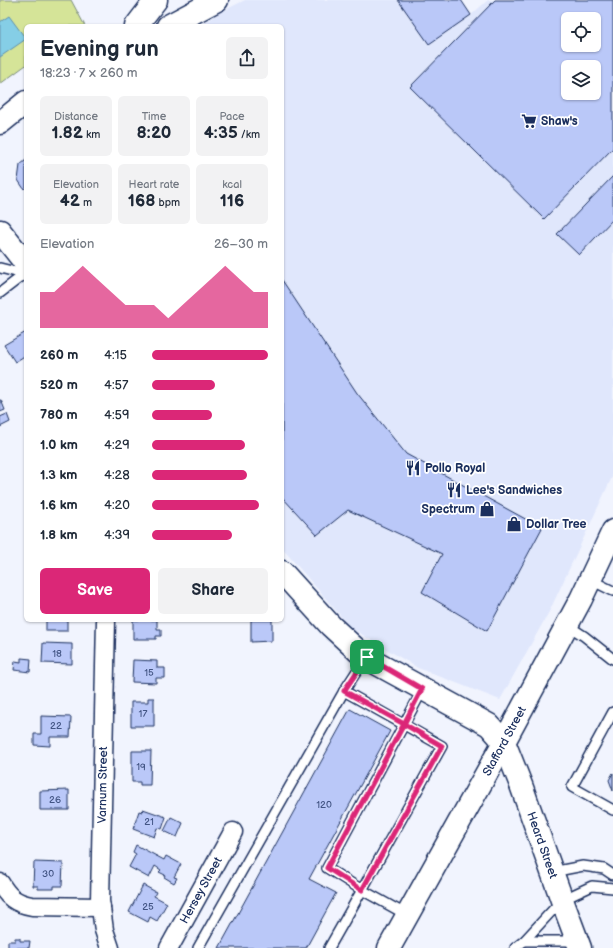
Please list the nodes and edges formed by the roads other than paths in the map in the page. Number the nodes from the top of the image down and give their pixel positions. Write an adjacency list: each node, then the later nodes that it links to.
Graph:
1 (156, 0): 3 (main road)
2 (217, 0): 4 (main road)
3 (138, 24)
4 (172, 24)
5 (24, 104): 6 (main road)
6 (0, 122)
7 (0, 231): 9 (main road)
8 (0, 268): 10 (lane)
9 (24, 268)
10 (24, 270)
11 (24, 271): 12 (lane)
12 (0, 294)
13 (613, 531): 15 (main road, Stafford Street)
14 (284, 574): 19 (main road, Heard Street)
15 (591, 580): 16 (lane); 18 (main road, Stafford Street)
16 (613, 591)
17 (106, 622): 34 (street, Varnum Street)
18 (567, 625): 20 (lane); 25 (main road, Stafford Street)
19 (367, 657): 21 (main road, Heard Street); 22 (lane)
20 (613, 659)
21 (422, 689): 24 (lane); 25 (main road, Heard Street)
22 (344, 691): 24 (lane); 40 (lane)
23 (613, 712): 26 (lane)
24 (404, 724): 32 (lane); 32 (lane)
25 (504, 742): 28 (main road, Heard Street); 35 (main road, Stafford Street)
26 (613, 810)
27 (233, 832): 39 (street, Hersey Street)
28 (552, 872): 29 (lane); 33 (main road, Heard Street)
29 (613, 875)
30 (0, 883): 34 (street)
31 (613, 888): 33 (lane)
32 (362, 890): 35 (lane); 41 (lane)
33 (562, 900): 36 (lane); 37 (main road, Heard Street)
34 (101, 907): 38 (street, Varnum Street)
35 (407, 915): 42 (main road, Stafford Street)
36 (524, 941): 37 (lane); 43 (lane)
37 (579, 944)
38 (110, 948)
39 (169, 948)
40 (198, 948)
41 (329, 948)
42 (389, 948)
43 (515, 948)

